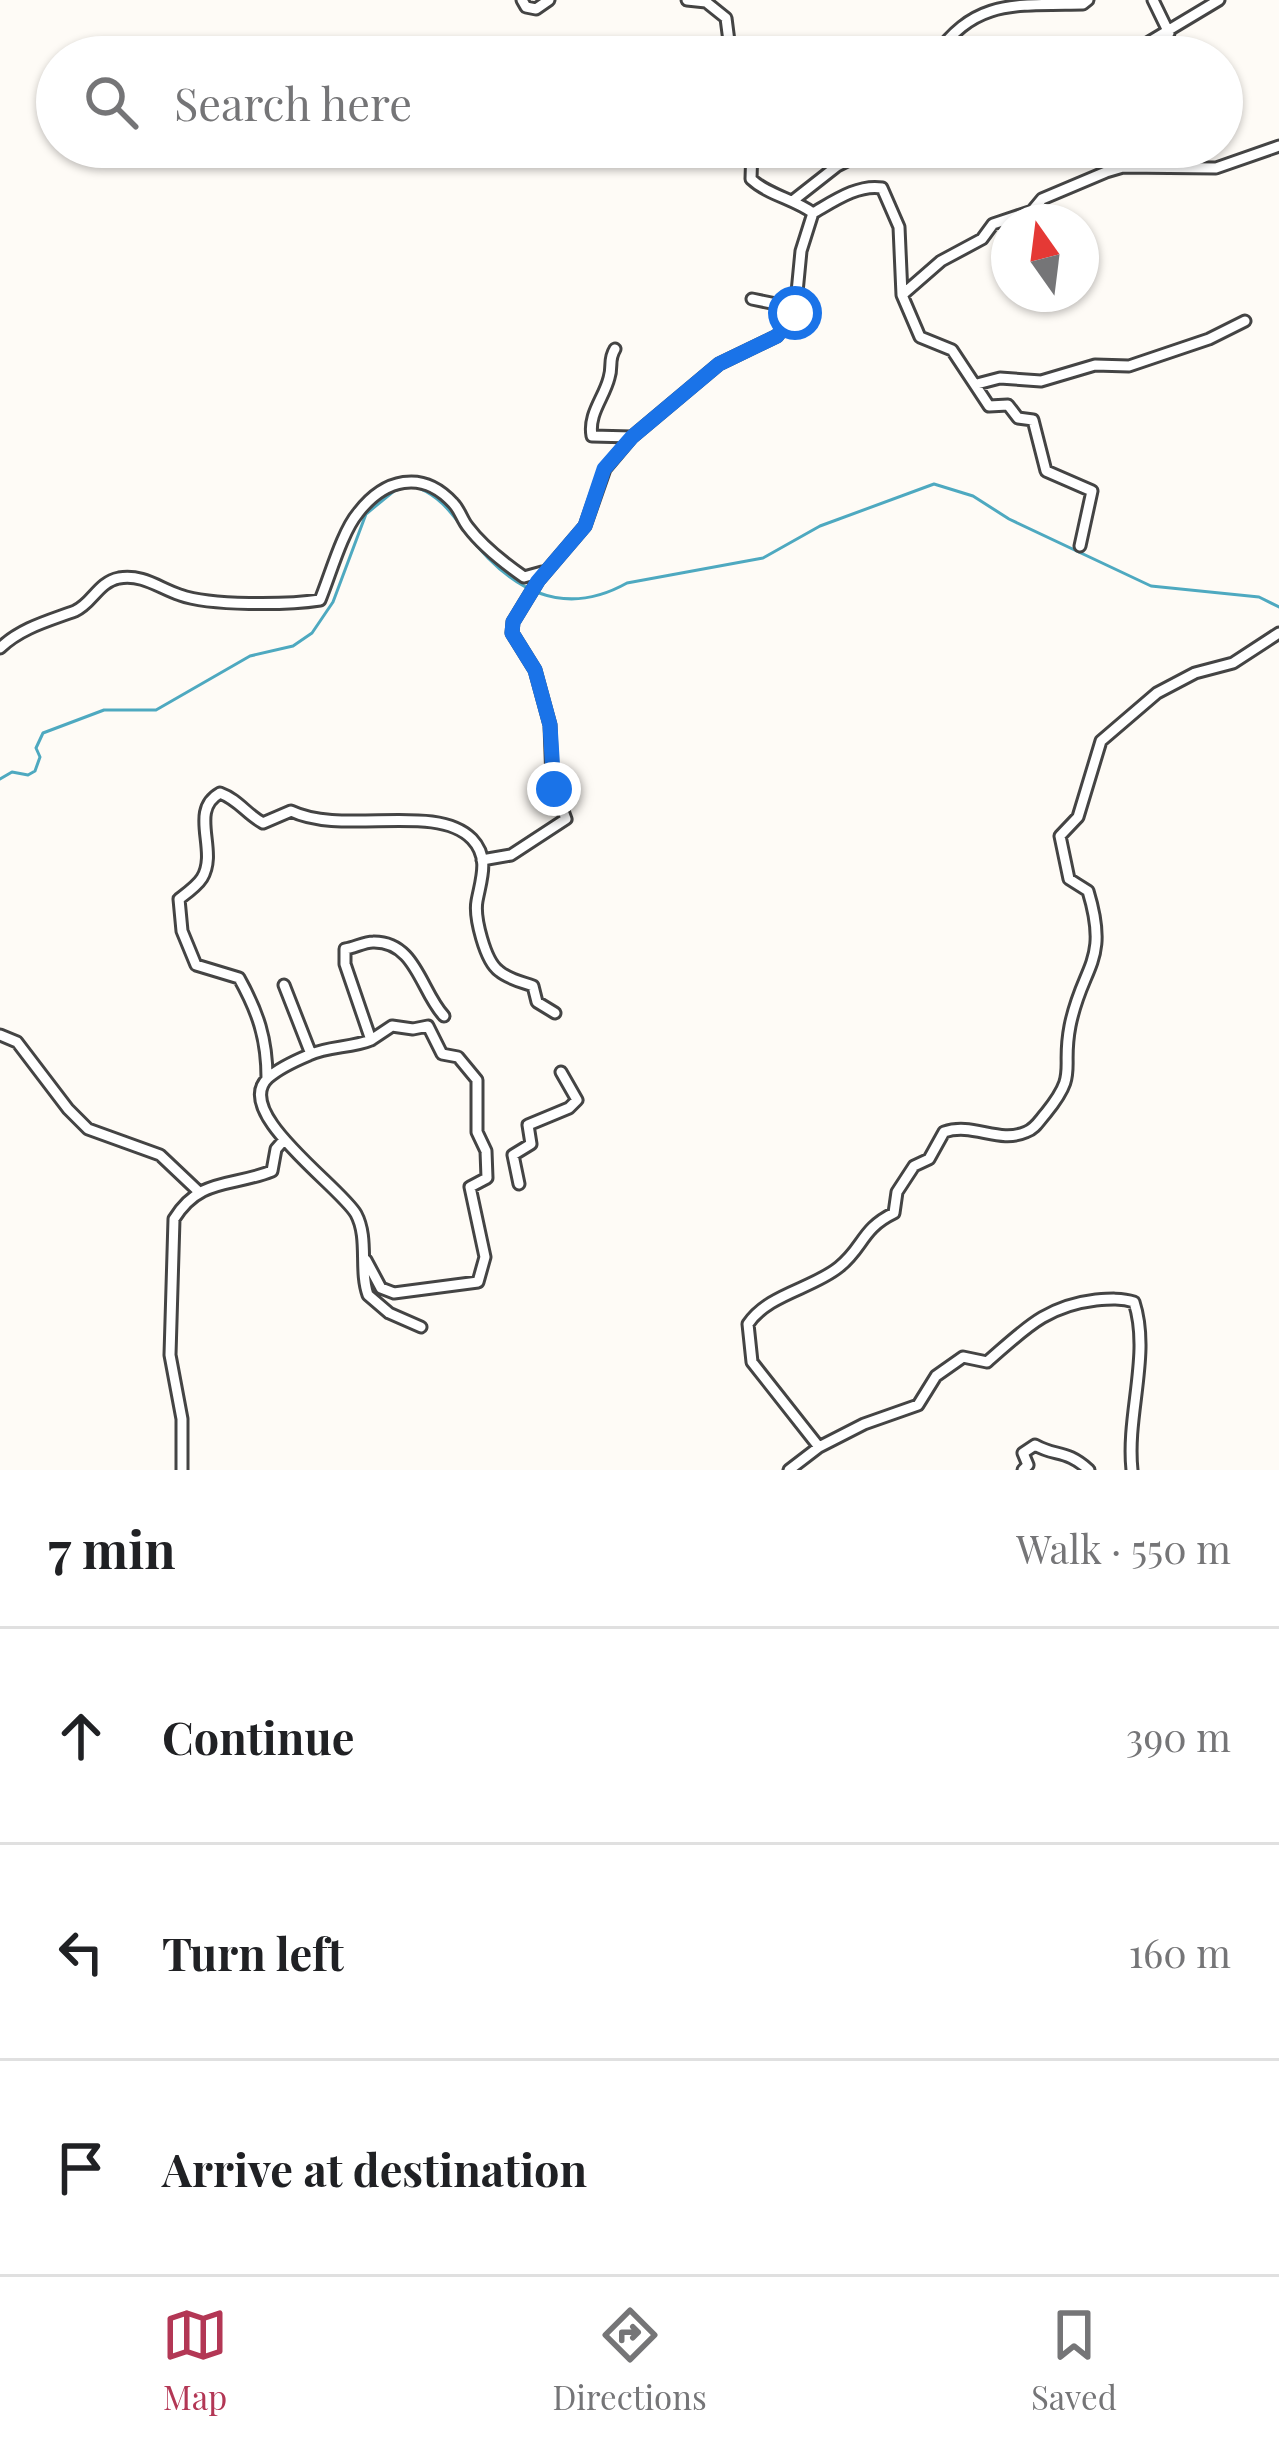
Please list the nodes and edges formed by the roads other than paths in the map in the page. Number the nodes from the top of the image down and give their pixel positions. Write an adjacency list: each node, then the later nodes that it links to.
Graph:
1 (521, 0): 2 (street)
2 (549, 0)
3 (686, 0): 8 (street)
4 (1088, 0): 9 (street)
5 (1154, 0): 7 (street)
6 (1219, 0): 7 (street)
7 (1169, 33): 10 (street)
8 (728, 36)
9 (949, 36)
10 (1163, 36)
11 (1279, 146): 12 (street)
12 (1243, 159)
13 (751, 168): 16 (street)
14 (840, 168): 16 (street)
15 (1120, 168): 18 (street)
16 (795, 200): 17 (street)
17 (813, 212): 18 (street); 20 (street)
18 (902, 295): 23 (street)
19 (752, 299): 20 (street)
20 (795, 313): 24 (street)
21 (1245, 321): 23 (street)
22 (615, 349): 24 (street)
23 (976, 384): 25 (street)
24 (632, 437): 26 (street)
25 (1080, 546)
26 (547, 569): 28 (street); 29 (street)
27 (1279, 633): 43 (street)
28 (0, 648)
29 (482, 860): 31 (street); 37 (street)
30 (284, 986): 35 (street)
31 (555, 1012)
32 (444, 1016): 34 (street)
33 (0, 1035): 40 (street)
34 (371, 1040): 35 (street); 41 (street)
35 (311, 1054): 37 (street)
36 (561, 1072): 39 (street)
37 (267, 1078): 38 (street)
38 (283, 1141): 40 (street); 41 (street)
39 (519, 1184)
40 (198, 1192): 44 (street)
41 (364, 1255): 42 (street)
42 (421, 1327)
43 (819, 1447): 45 (street); 48 (street)
44 (182, 1470)
45 (789, 1470)
46 (1023, 1470): 47 (street)
47 (1089, 1470)
48 (1132, 1470)

